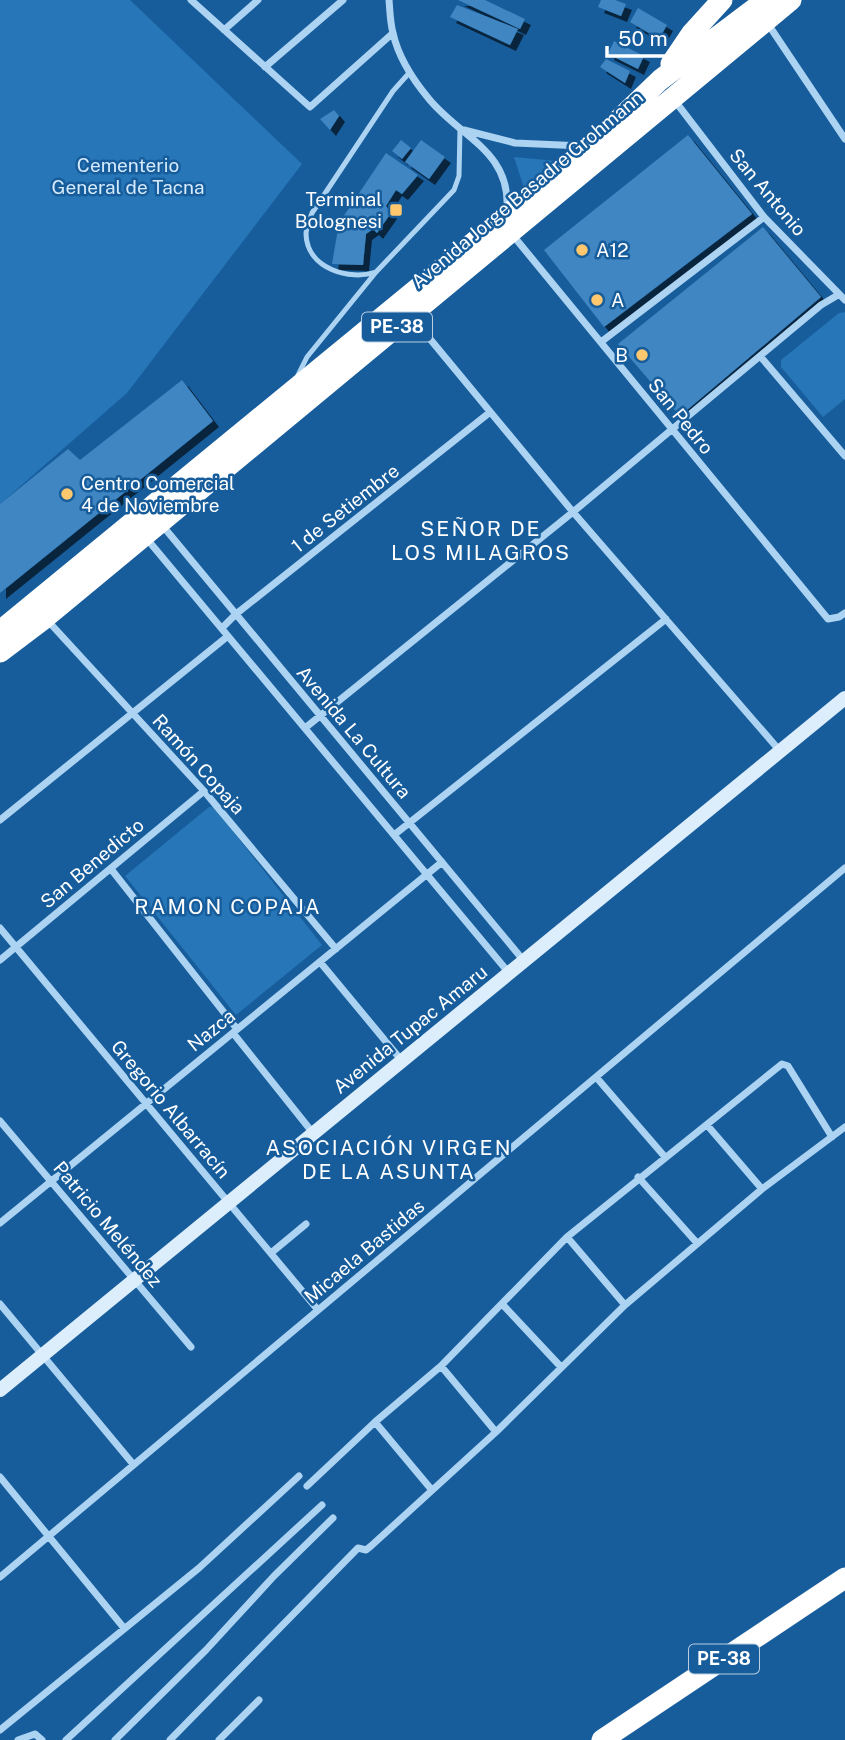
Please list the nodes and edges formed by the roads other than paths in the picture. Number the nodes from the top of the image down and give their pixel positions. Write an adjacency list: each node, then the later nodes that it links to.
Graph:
1 (191, 0): 8 (street)
2 (258, 0): 8 (street)
3 (342, 0): 10 (street)
4 (389, 0): 9 (street)
5 (722, 0): 12 (highway)
6 (791, 0): 7 (highway, Avenida Jorge Basadre Grohmann / PE-38)
7 (766, 10): 12 (highway, Avenida Jorge Basadre Grohmann / PE-38); 14 (street)
8 (224, 30): 10 (street)
9 (393, 33): 10 (street); 11 (street)
10 (265, 67)
11 (410, 72): 13 (street); 18 (lane)
12 (666, 89): 15 (highway, Avenida Jorge Basadre Grohmann / PE-38); 16 (street, San Antonio); 17 (highway, Avenida Jorge Basadre Grohmann / PE-38)
13 (460, 129): 15 (street); 17 (street); 18 (lane)
14 (845, 139)
15 (591, 146): 17 (highway, Avenida Jorge Basadre Grohmann / PE-38)
16 (764, 217): 19 (street, San Antonio); 22 (street)
17 (509, 223): 21 (highway, Avenida Jorge Basadre Grohmann / PE-38); 22 (street, San Pedro); 24 (highway, Avenida Jorge Basadre Grohmann / PE-38)
18 (376, 272): 24 (lane)
19 (838, 295): 20 (street, San Antonio); 23 (street)
20 (845, 300)
21 (410, 316): 25 (street); 29 (highway, Avenida Jorge Basadre Grohmann / PE-38)
22 (601, 342): 26 (street, San Pedro)
23 (760, 356): 26 (street); 27 (street)
24 (288, 394): 30 (highway, Avenida Jorge Basadre Grohmann / PE-38)
25 (489, 413): 28 (street); 31 (street, 1 de Setiembre)
26 (673, 430): 28 (street); 32 (street, San Pedro)
27 (845, 456)
28 (573, 512): 33 (street); 40 (street)
29 (152, 529): 30 (highway, Avenida Jorge Basadre Grohmann / PE-38); 31 (street, Avenida La Cultura); 34 (street, Avenida La Cultura)
30 (40, 611): 35 (highway, Avenida Jorge Basadre Grohmann / PE-38); 37 (highway, Avenida Jorge Basadre Grohmann / PE-38); 39 (street, Ramón Copaja)
31 (236, 614): 34 (street, 1 de Setiembre); 40 (street, Avenida La Cultura)
32 (845, 614)
33 (666, 619): 42 (street); 45 (street)
34 (222, 628): 36 (street, Avenida La Cultura)
35 (0, 631)
36 (228, 636): 39 (street); 41 (street, Avenida La Cultura)
37 (0, 652)
38 (845, 698): 42 (street, Avenida Tupac Amaru)
39 (132, 713): 43 (street, Ramón Copaja); 44 (street)
40 (321, 716): 41 (street); 45 (street, Avenida La Cultura)
41 (305, 728): 46 (street, Avenida La Cultura)
42 (780, 751): 55 (street, Avenida Tupac Amaru)
43 (204, 791): 49 (street, San Benedicto); 53 (street, Ramón Copaja)
44 (0, 820)
45 (409, 823): 46 (street); 47 (street, Avenida La Cultura)
46 (394, 835): 50 (street, Avenida La Cultura)
47 (442, 862): 50 (street, Nazca); 55 (street, Avenida La Cultura)
48 (845, 868): 60 (street, Micaela Bastidas)
49 (111, 869): 52 (street, San Benedicto); 58 (street)
50 (427, 874): 53 (street, Nazca); 57 (street, Avenida La Cultura)
51 (0, 928): 52 (street, Gregorio Albarracín)
52 (16, 947): 54 (street, San Benedicto); 61 (street, Gregorio Albarracín)
53 (335, 949): 56 (street, Nazca)
54 (0, 960)
55 (524, 961): 57 (street, Avenida Tupac Amaru)
56 (320, 962): 58 (street, Nazca); 59 (street)
57 (509, 973): 59 (street, Avenida Tupac Amaru)
58 (235, 1031): 61 (street, Nazca); 65 (street)
59 (402, 1061): 65 (street, Avenida Tupac Amaru)
60 (596, 1077): 67 (street); 81 (street, Micaela Bastidas)
61 (146, 1104): 69 (street, Nazca); 71 (street, Gregorio Albarracín)
62 (0, 1121): 69 (street, Patricio Meléndez)
63 (707, 1125): 66 (street); 67 (street); 70 (street)
64 (845, 1127): 66 (street)
65 (313, 1133): 71 (street, Avenida Tupac Amaru)
66 (832, 1137): 70 (street)
67 (665, 1157): 68 (street)
68 (638, 1177): 74 (street); 75 (street)
69 (51, 1182): 72 (street, Nazca); 77 (street, Patricio Meléndez)
70 (762, 1189): 75 (street)
71 (229, 1203): 76 (street, Gregorio Albarracín); 77 (street, Avenida Tupac Amaru)
72 (0, 1223)
73 (306, 1224): 76 (street)
74 (567, 1237): 79 (street); 80 (street)
75 (697, 1243): 80 (street)
76 (271, 1253): 81 (street, Gregorio Albarracín)
77 (134, 1280): 82 (street, Patricio Meléndez); 83 (street, Avenida Tupac Amaru)
78 (0, 1304): 83 (street)
79 (503, 1305): 84 (street); 85 (street)
80 (625, 1305): 85 (street)
81 (318, 1310): 89 (street, Micaela Bastidas)
82 (191, 1347)
83 (43, 1355): 86 (street, Avenida Tupac Amaru); 89 (street)
84 (441, 1366): 87 (street); 88 (street)
85 (561, 1367): 88 (street)
86 (0, 1390)
87 (375, 1422): 92 (street); 93 (street)
88 (496, 1432): 93 (street)
89 (134, 1464): 96 (street, Micaela Bastidas)
90 (299, 1476): 99 (street)
91 (0, 1477): 96 (street)
92 (307, 1486)
93 (431, 1489): 106 (street)
94 (322, 1505): 104 (street)
95 (333, 1518): 105 (street)
96 (49, 1536): 97 (street, Micaela Bastidas); 99 (street)
97 (0, 1577)
98 (845, 1578): 108 (highway, PE-38)
99 (124, 1628): 101 (street)
100 (259, 1700): 107 (street)
101 (0, 1730)
102 (18, 1740): 103 (street)
103 (42, 1740)
104 (66, 1740)
105 (115, 1740)
106 (170, 1740)
107 (219, 1740)
108 (603, 1740)

